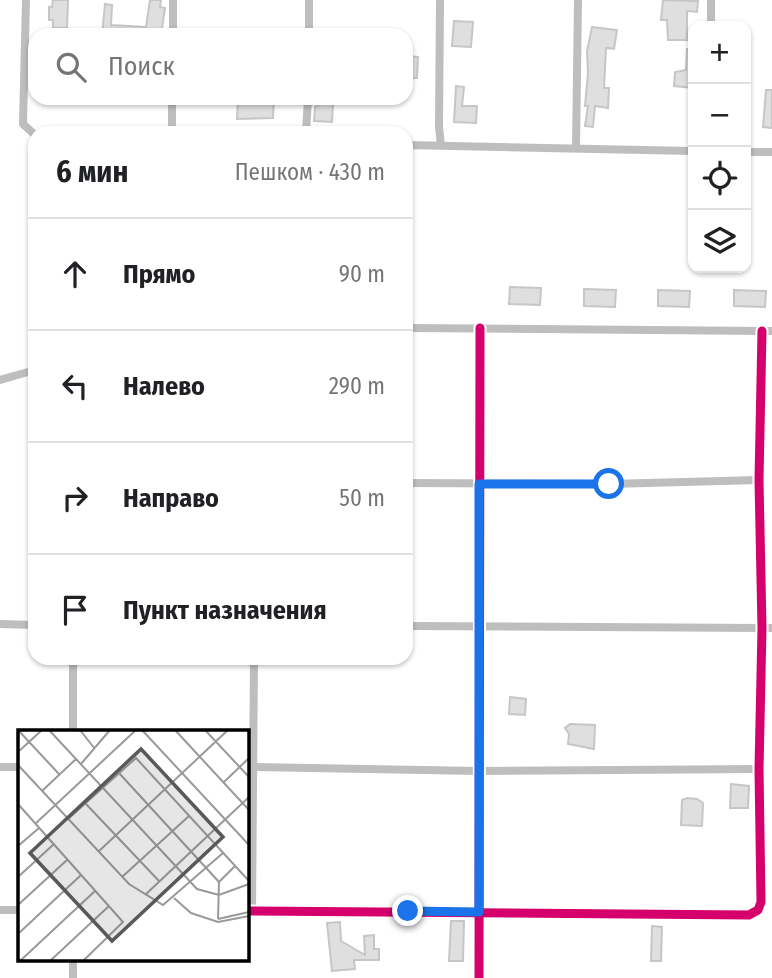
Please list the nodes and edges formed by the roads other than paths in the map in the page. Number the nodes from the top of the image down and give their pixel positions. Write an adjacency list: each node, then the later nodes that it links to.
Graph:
1 (26, 0): 14 (street)
2 (173, 0): 8 (street)
3 (309, 0): 9 (street)
4 (440, 0): 16 (street)
5 (578, 0): 17 (street)
6 (711, 0): 7 (street)
7 (711, 21)
8 (173, 28)
9 (309, 28)
10 (172, 105): 12 (street)
11 (308, 105): 13 (street)
12 (172, 126)
13 (306, 126)
14 (28, 129)
15 (413, 145): 16 (street)
16 (440, 145): 17 (street)
17 (576, 148): 18 (street)
18 (688, 151)
19 (751, 152): 20 (street)
20 (772, 152)
21 (413, 328): 22 (street)
22 (480, 328): 23 (street); 28 (street)
23 (767, 331): 26 (street)
24 (28, 372): 25 (street)
25 (0, 380)
26 (759, 480): 28 (street); 33 (street)
27 (413, 483): 28 (street)
28 (479, 484): 32 (street)
29 (0, 624): 30 (street)
30 (28, 625)
31 (413, 626): 32 (street)
32 (480, 626): 33 (street); 42 (street)
33 (762, 628): 34 (street); 41 (street)
34 (772, 628)
35 (73, 665): 37 (street)
36 (254, 665): 40 (street)
37 (73, 730)
38 (0, 767): 39 (street)
39 (18, 767)
40 (250, 767): 42 (street); 45 (street)
41 (760, 769): 42 (street); 46 (street)
42 (479, 771): 46 (street)
43 (0, 910): 44 (street)
44 (18, 910)
45 (250, 911): 46 (street)
46 (479, 912): 49 (street)
47 (73, 960): 48 (street)
48 (73, 978)
49 (479, 978)

